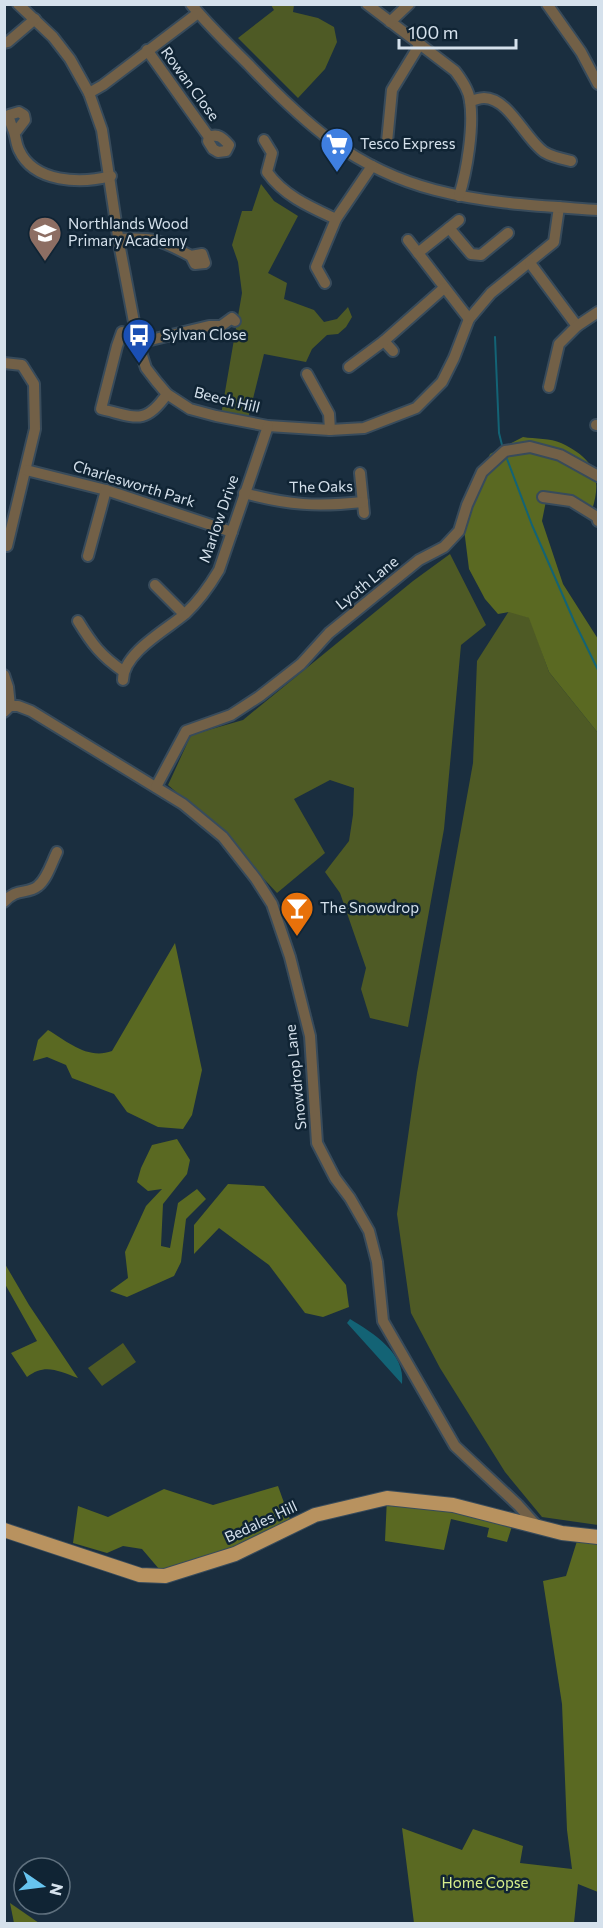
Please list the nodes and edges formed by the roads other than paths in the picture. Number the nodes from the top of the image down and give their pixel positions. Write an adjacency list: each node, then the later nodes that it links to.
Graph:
1 (18, 4): 6 (street, Beech Hill)
2 (367, 4): 7 (street)
3 (409, 4): 7 (street)
4 (547, 4): 11 (street)
5 (194, 9): 10 (street); 19 (street)
6 (35, 19): 8 (street); 12 (street, Beech Hill)
7 (390, 22): 9 (street)
8 (4, 43)
9 (420, 44): 13 (street); 17 (street)
10 (147, 50): 12 (street); 15 (street, Rowan Close)
11 (598, 84)
12 (89, 93): 20 (street, Beech Hill)
13 (470, 101): 18 (street); 21 (street)
14 (15, 133): 20 (street)
15 (209, 136)
16 (264, 140): 24 (street)
17 (387, 142)
18 (571, 161)
19 (372, 166): 21 (street); 24 (street)
20 (111, 176): 28 (street, Beech Hill)
21 (459, 196): 22 (street)
22 (559, 207): 23 (street); 32 (street, Beech Hill)
23 (598, 210)
24 (336, 219): 33 (street)
25 (459, 220): 26 (street)
26 (449, 228): 27 (street); 30 (street)
27 (508, 233)
28 (119, 239): 31 (street); 41 (street, Beech Hill)
29 (408, 240): 30 (street)
30 (418, 253): 34 (street)
31 (191, 256)
32 (530, 263): 36 (street, Beech Hill); 38 (street)
33 (325, 283)
34 (444, 288): 36 (street); 40 (street)
35 (598, 312): 38 (street)
36 (469, 319): 49 (street, Beech Hill)
37 (235, 321): 41 (street)
38 (577, 326): 46 (street)
39 (122, 332): 47 (street)
40 (384, 340): 42 (street); 44 (street)
41 (138, 344): 47 (street, Beech Hill)
42 (393, 351)
43 (4, 363): 50 (street)
44 (349, 367)
45 (307, 374): 49 (street)
46 (549, 387)
47 (167, 394): 48 (street, Beech Hill)
48 (268, 426): 49 (street, Beech Hill); 54 (street, Marlow Drive)
49 (330, 430)
50 (26, 470): 53 (street, Charlesworth Park); 58 (street)
51 (360, 473): 54 (street, The Oaks)
52 (598, 476): 65 (street, Lyoth Lane)
53 (106, 490): 57 (street, Charlesworth Park); 59 (street)
54 (244, 493): 57 (street, Marlow Drive)
55 (543, 497): 56 (street)
56 (598, 521)
57 (232, 532): 61 (street, Marlow Drive)
58 (7, 538)
59 (88, 556)
60 (160, 586): 61 (street)
61 (184, 614): 62 (street, Marlow Drive)
62 (85, 625)
63 (4, 675): 64 (street)
64 (7, 709): 65 (street, Snowdrop Lane)
65 (156, 787): 68 (street, Snowdrop Lane)
66 (57, 852): 67 (street)
67 (4, 902)
68 (536, 1525): 69 (main road, Bedales Hill); 70 (main road, Bedales Hill)
69 (4, 1530)
70 (598, 1538)

